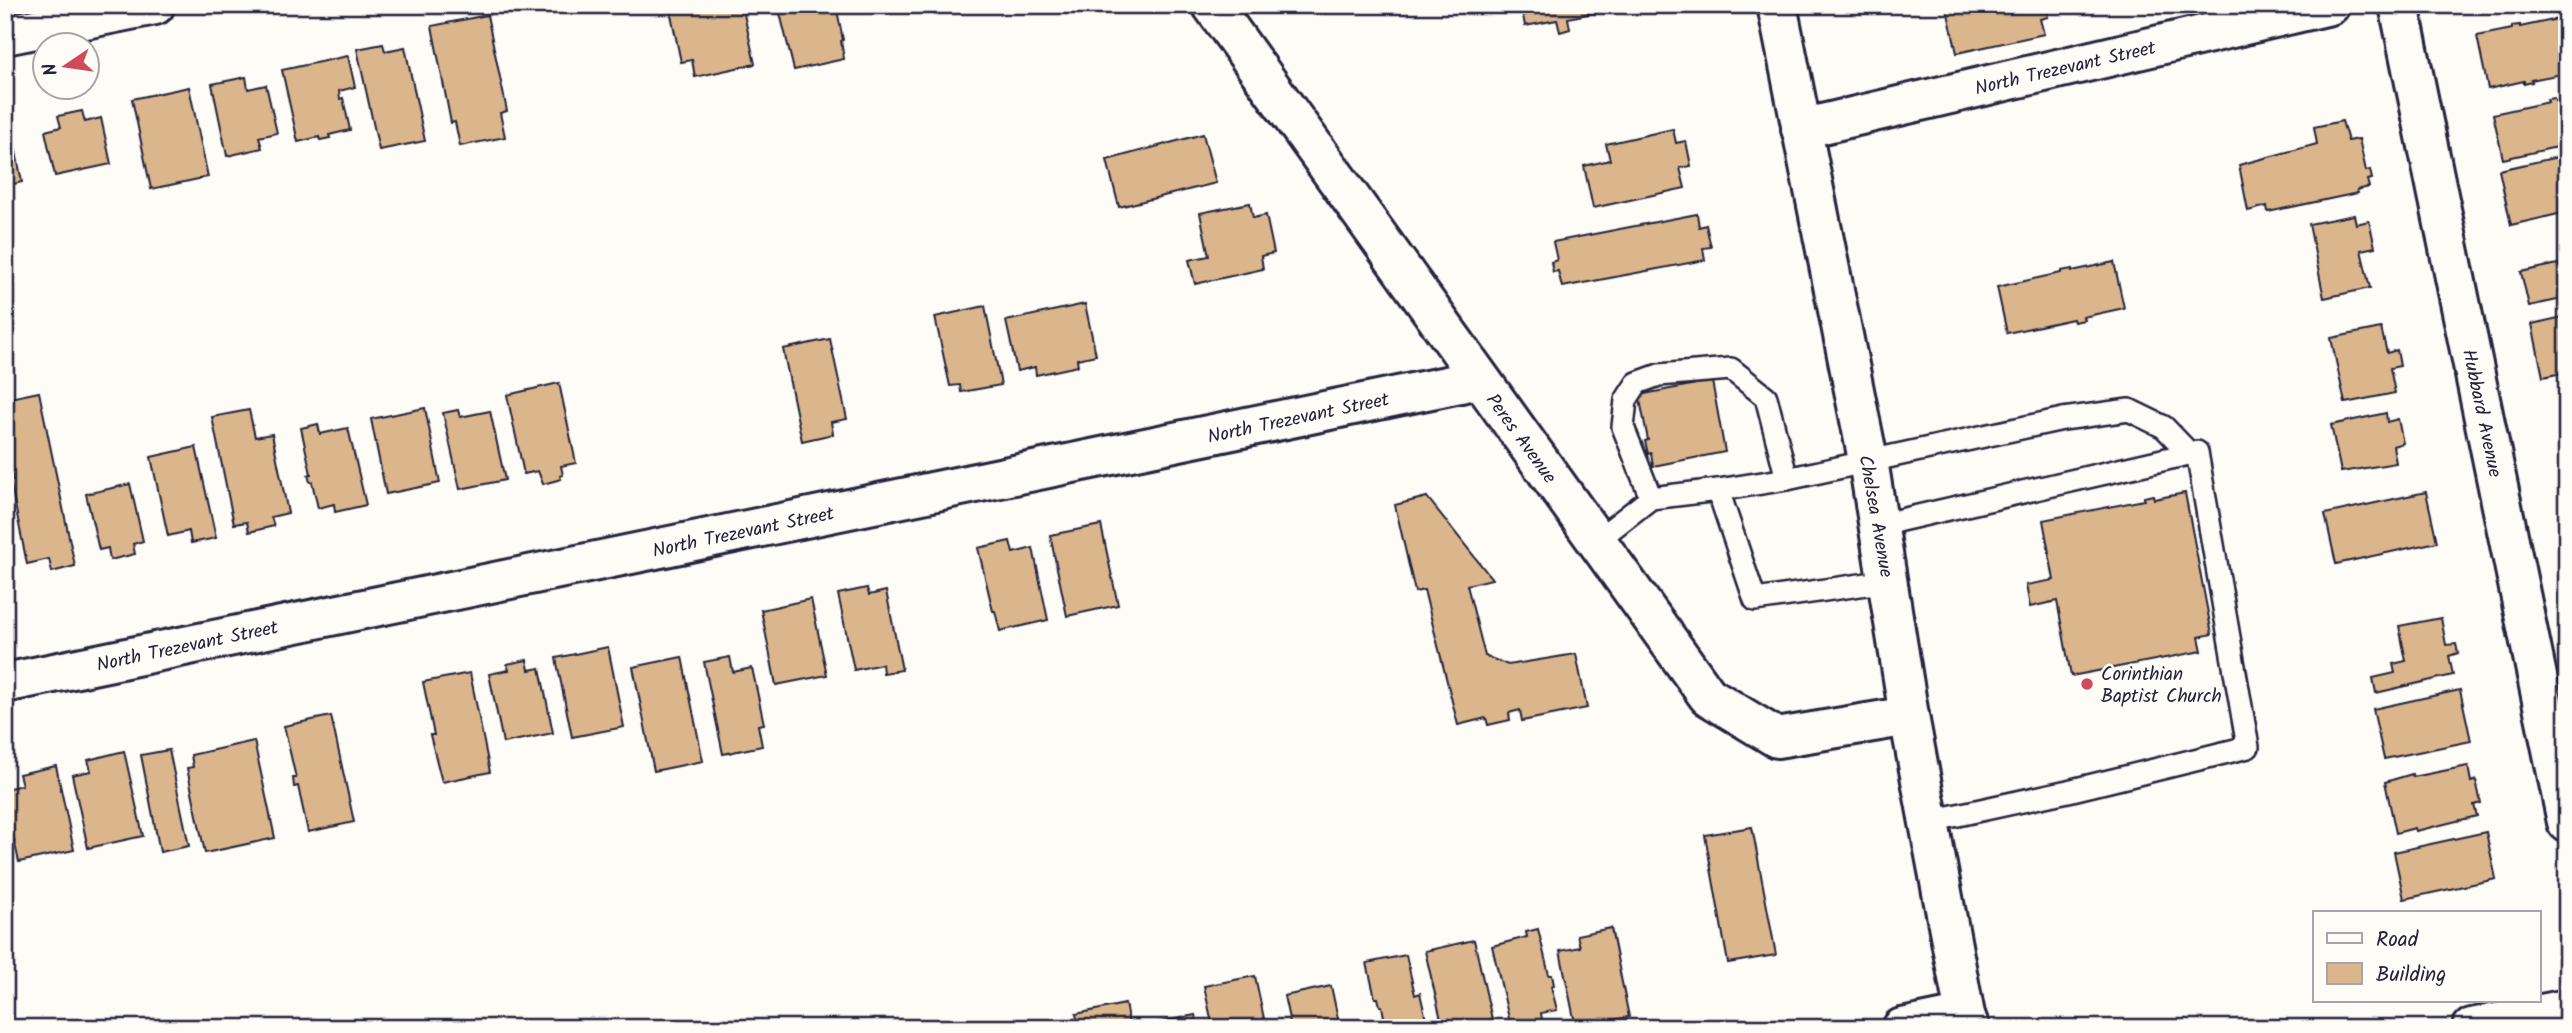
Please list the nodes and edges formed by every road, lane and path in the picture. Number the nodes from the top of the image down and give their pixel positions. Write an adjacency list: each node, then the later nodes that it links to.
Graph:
1 (155, 5): 6 (street)
2 (1212, 5): 8 (street, Peres Avenue)
3 (1777, 5): 7 (street, Chelsea Avenue)
4 (2330, 5): 7 (street, North Trezevant Street)
5 (2399, 5): 20 (street, Hubbard Avenue)
6 (5, 35)
7 (1801, 130): 10 (street, Chelsea Avenue)
8 (1480, 379): 15 (street, Peres Avenue); 17 (street, North Trezevant Street)
9 (2190, 454): 10 (lane); 14 (lane); 19 (lane)
10 (1868, 460): 11 (lane); 14 (street, Chelsea Avenue)
11 (1787, 479): 12 (lane); 13 (lane)
12 (1718, 491): 13 (lane); 16 (lane)
13 (1650, 498): 15 (lane)
14 (1879, 525): 16 (street, Chelsea Avenue)
15 (1596, 541): 18 (street, Peres Avenue)
16 (1888, 581): 18 (street, Chelsea Avenue)
17 (5, 682)
18 (1909, 716): 19 (street, Chelsea Avenue)
19 (1930, 821): 22 (street, Chelsea Avenue)
20 (2567, 821)
21 (2567, 1009): 24 (street)
22 (1968, 1022): 23 (street)
23 (1902, 1028)
24 (2472, 1028)

